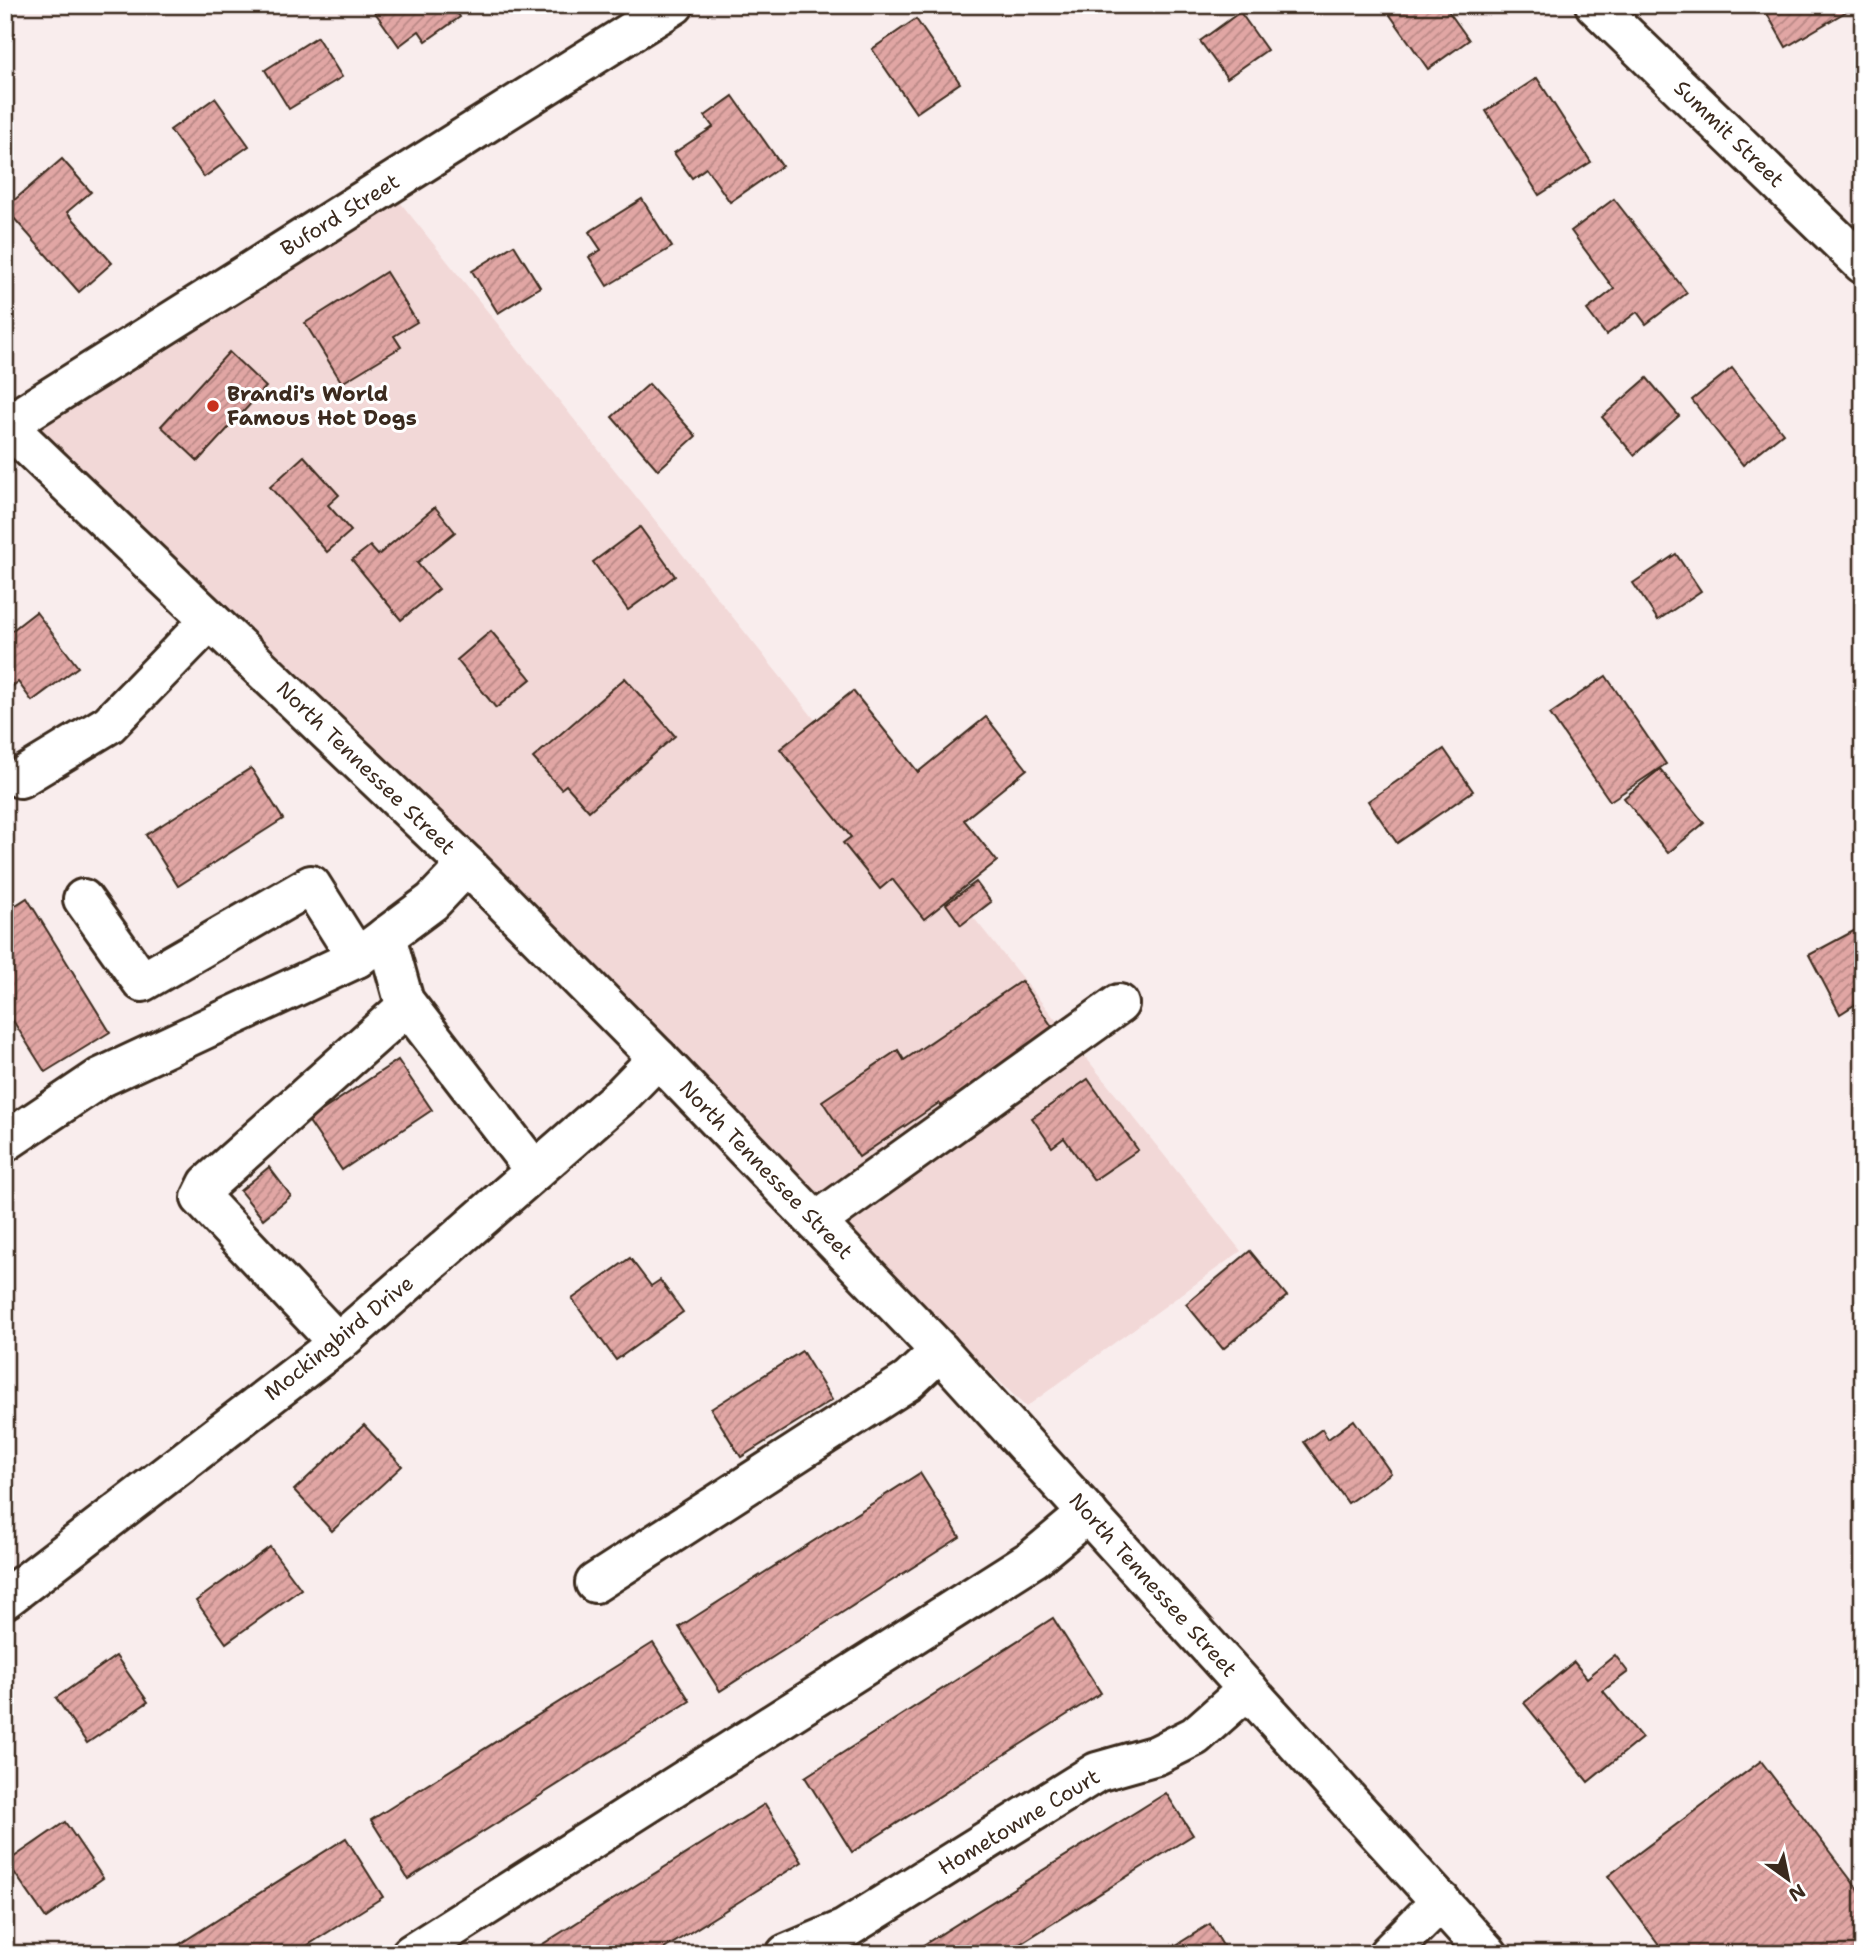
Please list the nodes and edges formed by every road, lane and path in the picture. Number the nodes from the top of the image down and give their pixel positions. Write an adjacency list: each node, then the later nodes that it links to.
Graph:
1 (674, 5): 4 (street, Buford Street)
2 (1595, 5): 3 (street, Summit Street)
3 (1863, 264)
4 (6, 425): 5 (street, North Tennessee Street)
5 (210, 620): 6 (street); 7 (street, North Tennessee Street)
6 (20, 778)
7 (467, 865): 9 (street); 12 (street, North Tennessee Street)
8 (83, 899): 9 (street)
9 (372, 947): 11 (street); 13 (street)
10 (1119, 1004): 15 (street)
11 (407, 1006): 14 (street); 16 (street)
12 (658, 1058): 14 (street, Mockingbird Drive); 15 (street, North Tennessee Street)
13 (5, 1142)
14 (534, 1171): 16 (street, Mockingbird Drive)
15 (816, 1222): 17 (street, North Tennessee Street)
16 (338, 1343): 20 (street, Mockingbird Drive)
17 (940, 1352): 18 (street, North Tennessee Street); 19 (street)
18 (1088, 1513): 21 (street, North Tennessee Street); 23 (street)
19 (595, 1583)
20 (5, 1599)
21 (1248, 1689): 22 (street, North Tennessee Street); 24 (street, Hometowne Court)
22 (1441, 1901): 25 (street); 26 (street, North Tennessee Street)
23 (411, 1954)
24 (786, 1954)
25 (1388, 1954)
26 (1488, 1954)

